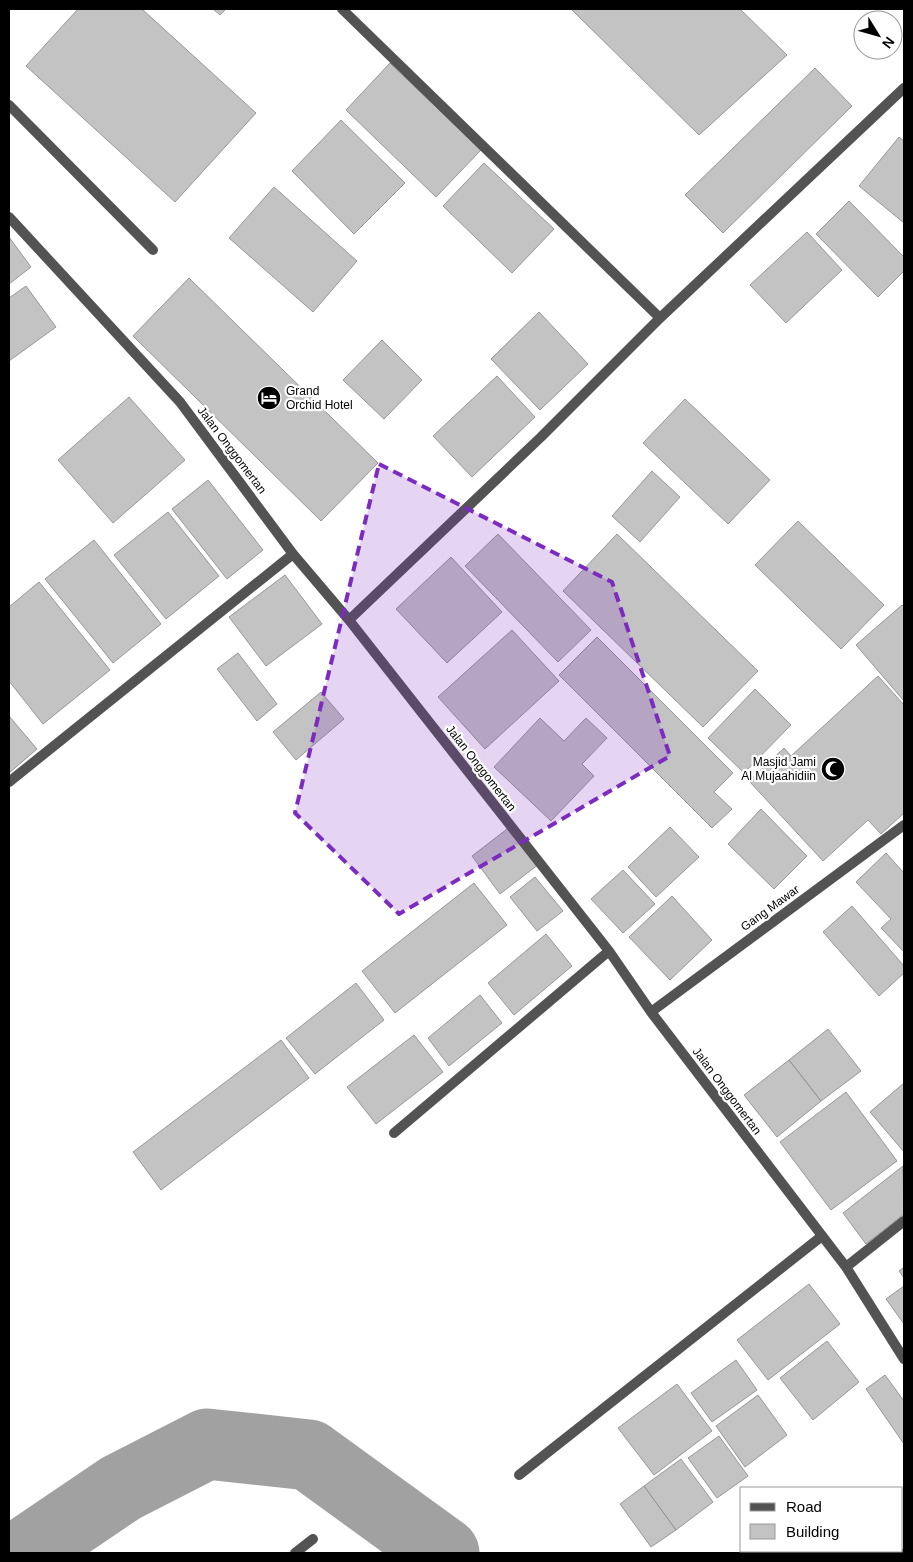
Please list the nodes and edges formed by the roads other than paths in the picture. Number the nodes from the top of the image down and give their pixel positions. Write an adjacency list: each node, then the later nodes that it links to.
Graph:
1 (342, 9): 6 (street)
2 (904, 88): 6 (street)
3 (9, 105): 5 (street)
4 (9, 217): 7 (street, Jalan Onggomertan)
5 (153, 250)
6 (660, 318): 8 (street)
7 (293, 554): 8 (street, Jalan Onggomertan); 9 (street)
8 (349, 620): 11 (street, Jalan Onggomertan)
9 (9, 782)
10 (904, 825): 12 (street, Gang Mawar)
11 (609, 951): 12 (street, Jalan Onggomertan); 13 (street)
12 (651, 1012): 15 (street, Jalan Onggomertan)
13 (394, 1133)
14 (904, 1221): 16 (street)
15 (822, 1236): 16 (street, Jalan Onggomertan); 18 (street)
16 (846, 1267): 17 (street, Jalan Onggomertan)
17 (904, 1359)
18 (519, 1475)
19 (313, 1539): 20 (street)
20 (295, 1553)

